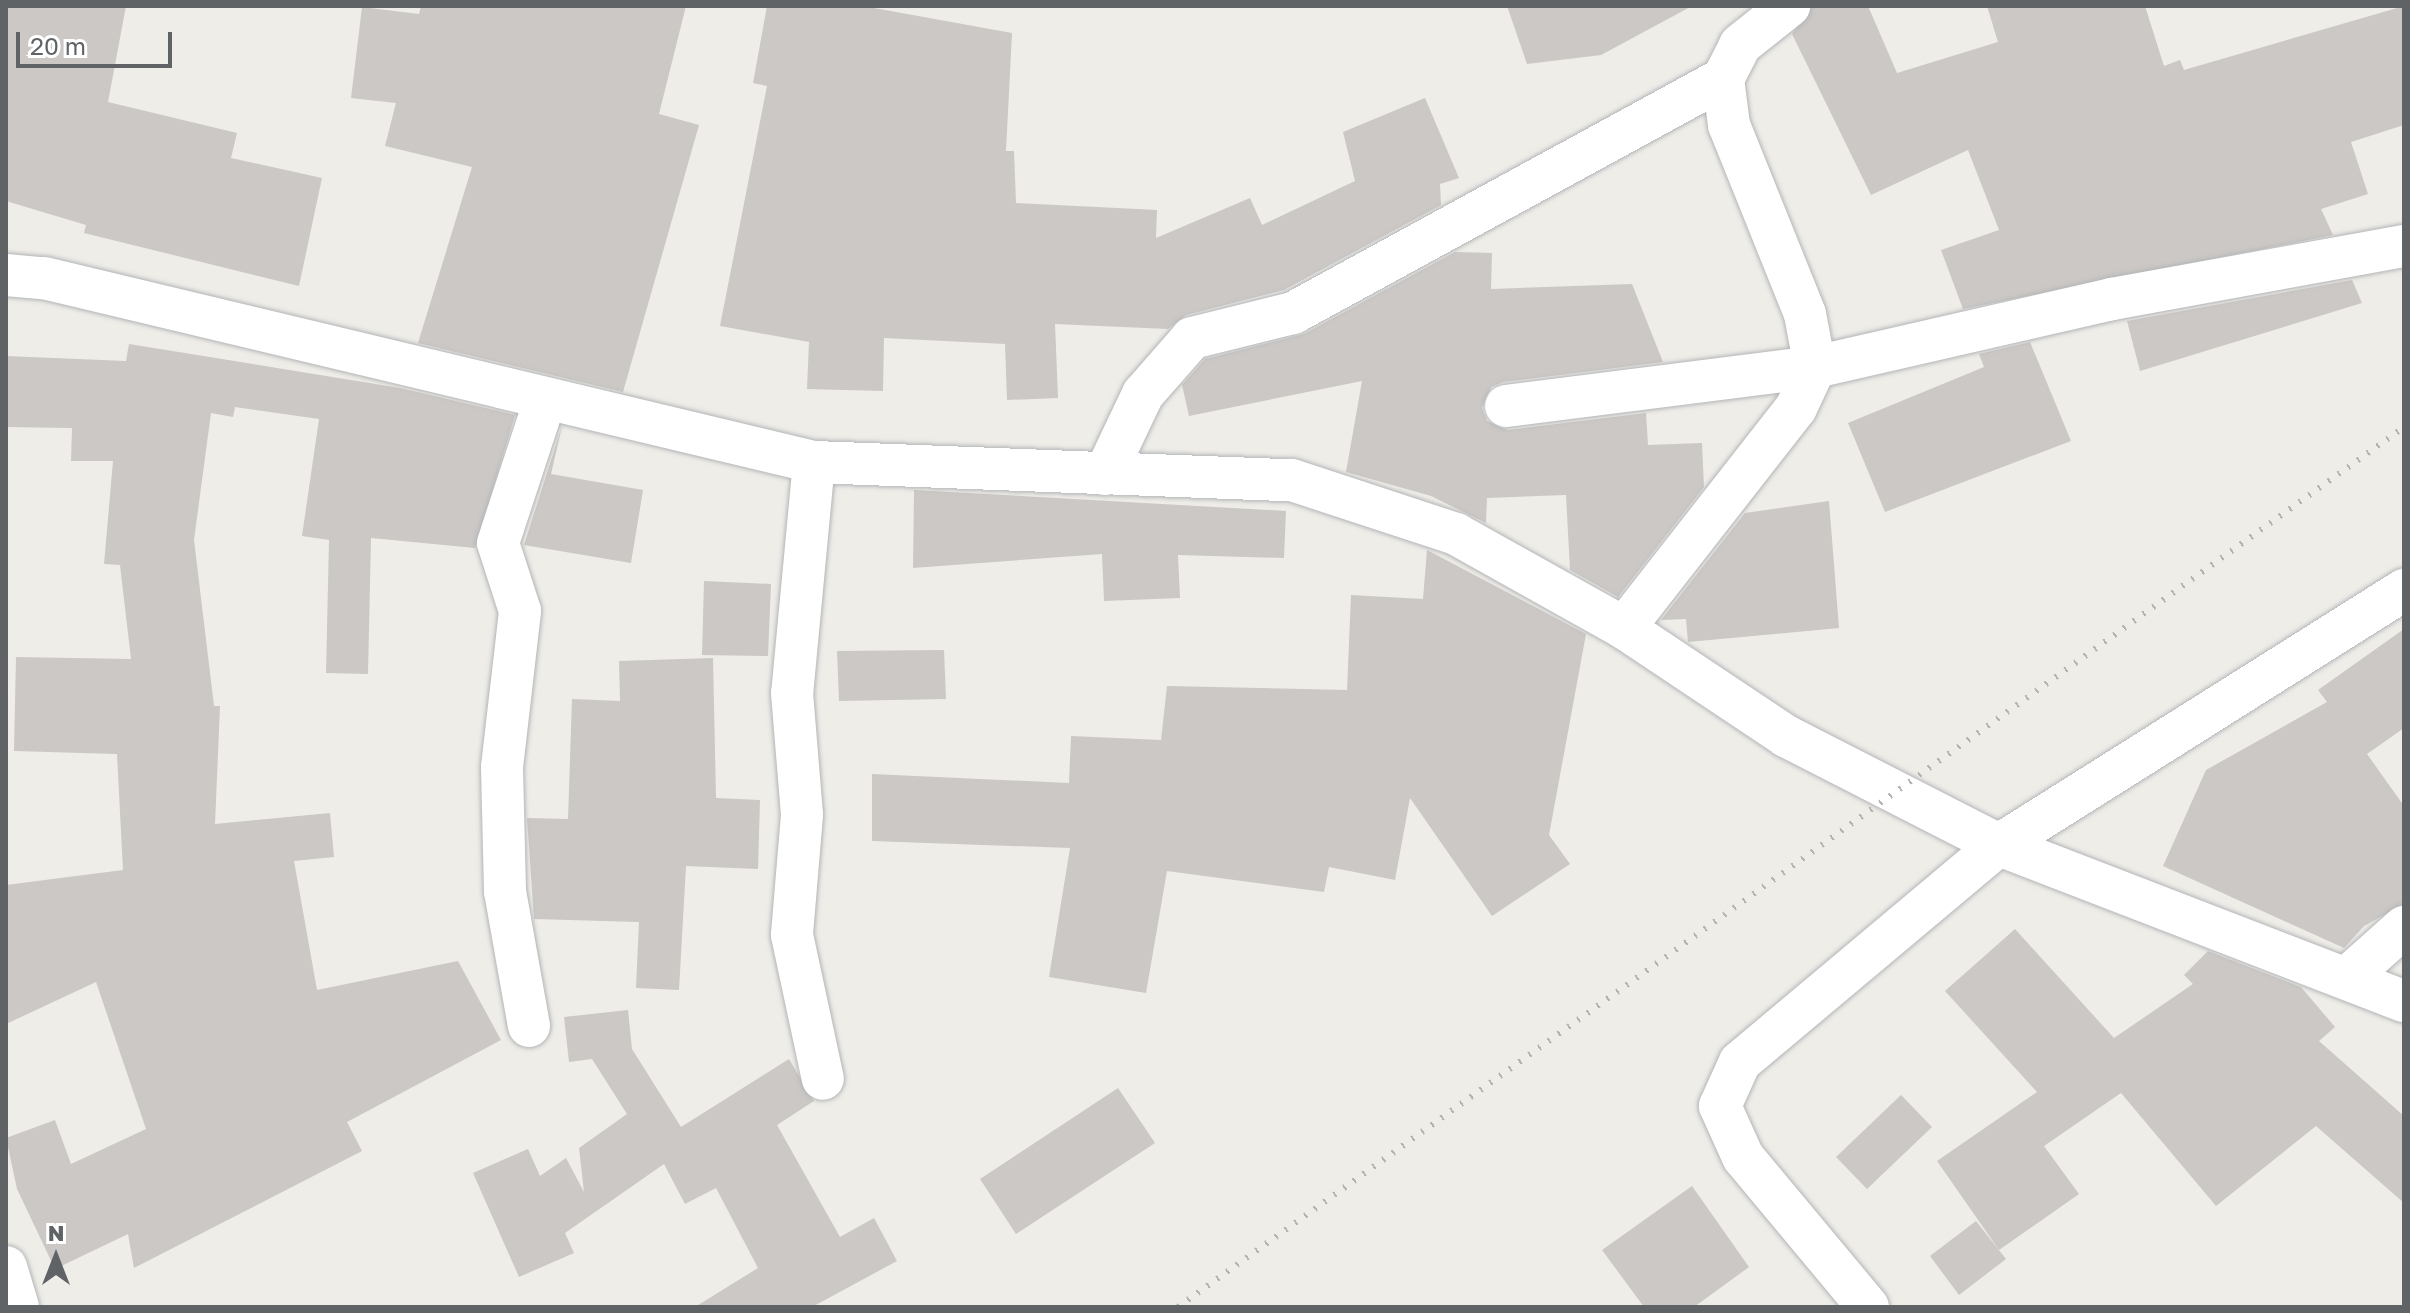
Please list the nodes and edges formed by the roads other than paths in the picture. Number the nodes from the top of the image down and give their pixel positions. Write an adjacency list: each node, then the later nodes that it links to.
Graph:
1 (1789, 6): 2 (street)
2 (1723, 79): 6 (street); 10 (street)
3 (2404, 246): 6 (street)
4 (6, 260): 5 (street)
5 (25, 277): 7 (street)
6 (1815, 367): 8 (street); 12 (street)
7 (545, 400): 9 (street); 17 (street)
8 (1506, 406)
9 (814, 462): 10 (street); 18 (street)
10 (1105, 474): 12 (street)
11 (2404, 590): 13 (street)
12 (1624, 628): 13 (street)
13 (1999, 845): 15 (street); 21 (street)
14 (2404, 927): 15 (street)
15 (2349, 976): 16 (street)
16 (2404, 1001)
17 (529, 1026)
18 (823, 1079)
19 (6, 1267): 20 (street)
20 (18, 1307)
21 (1868, 1307)

